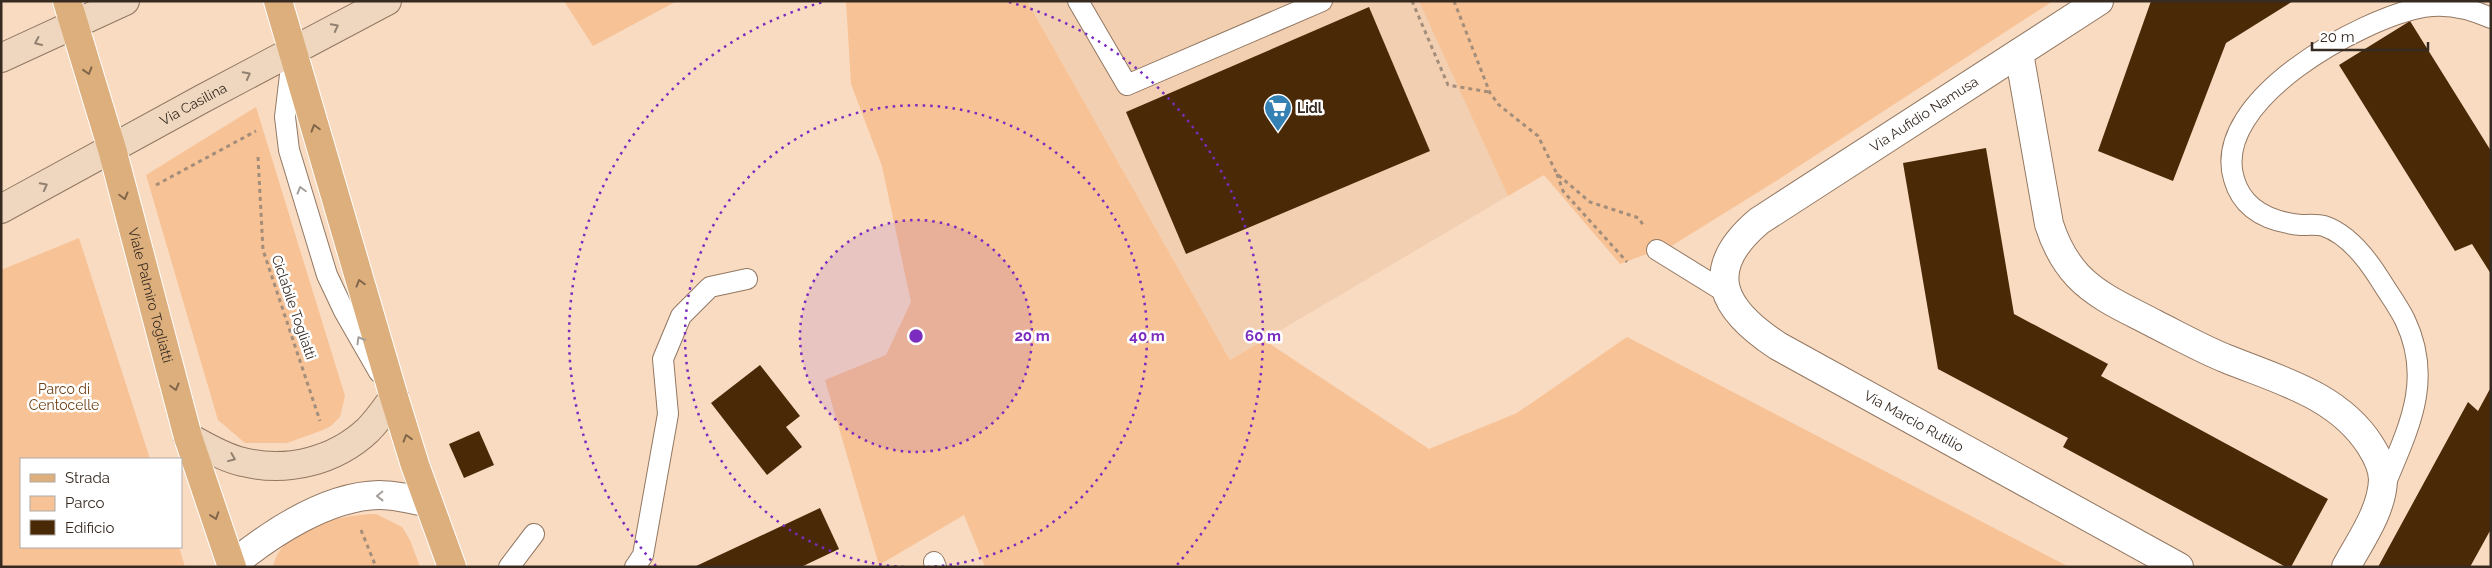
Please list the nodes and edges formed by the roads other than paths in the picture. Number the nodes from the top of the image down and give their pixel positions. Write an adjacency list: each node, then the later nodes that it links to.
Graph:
1 (126, 1): 7 (main road)
2 (278, 1): 9 (main road)
3 (387, 1): 9 (main road, Via Casilina, one-way to 3)
4 (1078, 1): 5 (lane)
5 (1322, 1)
6 (2099, 1): 10 (street, Via Aufidio Namusa)
7 (72, 9): 11 (main road, one-way to 11); 12 (main road, Viale Palmiro Togliatti, one-way to 12)
8 (2491, 18): 19 (lane)
9 (293, 51): 12 (main road, Via Casilina, one-way to 9); 17 (main road, one-way to 9)
10 (2019, 53): 16 (street, Via Aufidio Namusa); 19 (street)
11 (1, 58)
12 (112, 149): 13 (main road, Via Casilina, one-way to 12); 18 (main road, Viale Palmiro Togliatti, one-way to 18)
13 (1, 210)
14 (1657, 250): 16 (lane)
15 (746, 280): 25 (lane)
16 (1725, 292): 26 (street, Via Marcio Rutilio)
17 (394, 397): 18 (main road, one-way to 17); 20 (main road, one-way to 17)
18 (188, 437): 22 (main road, Viale Palmiro Togliatti, one-way to 22)
19 (2382, 491): 27 (street)
20 (428, 503): 22 (street, one-way to 22); 23 (main road)
21 (534, 534): 24 (lane)
22 (232, 566)
23 (452, 567)
24 (509, 567)
25 (635, 567)
26 (2178, 567)
27 (2346, 567)

